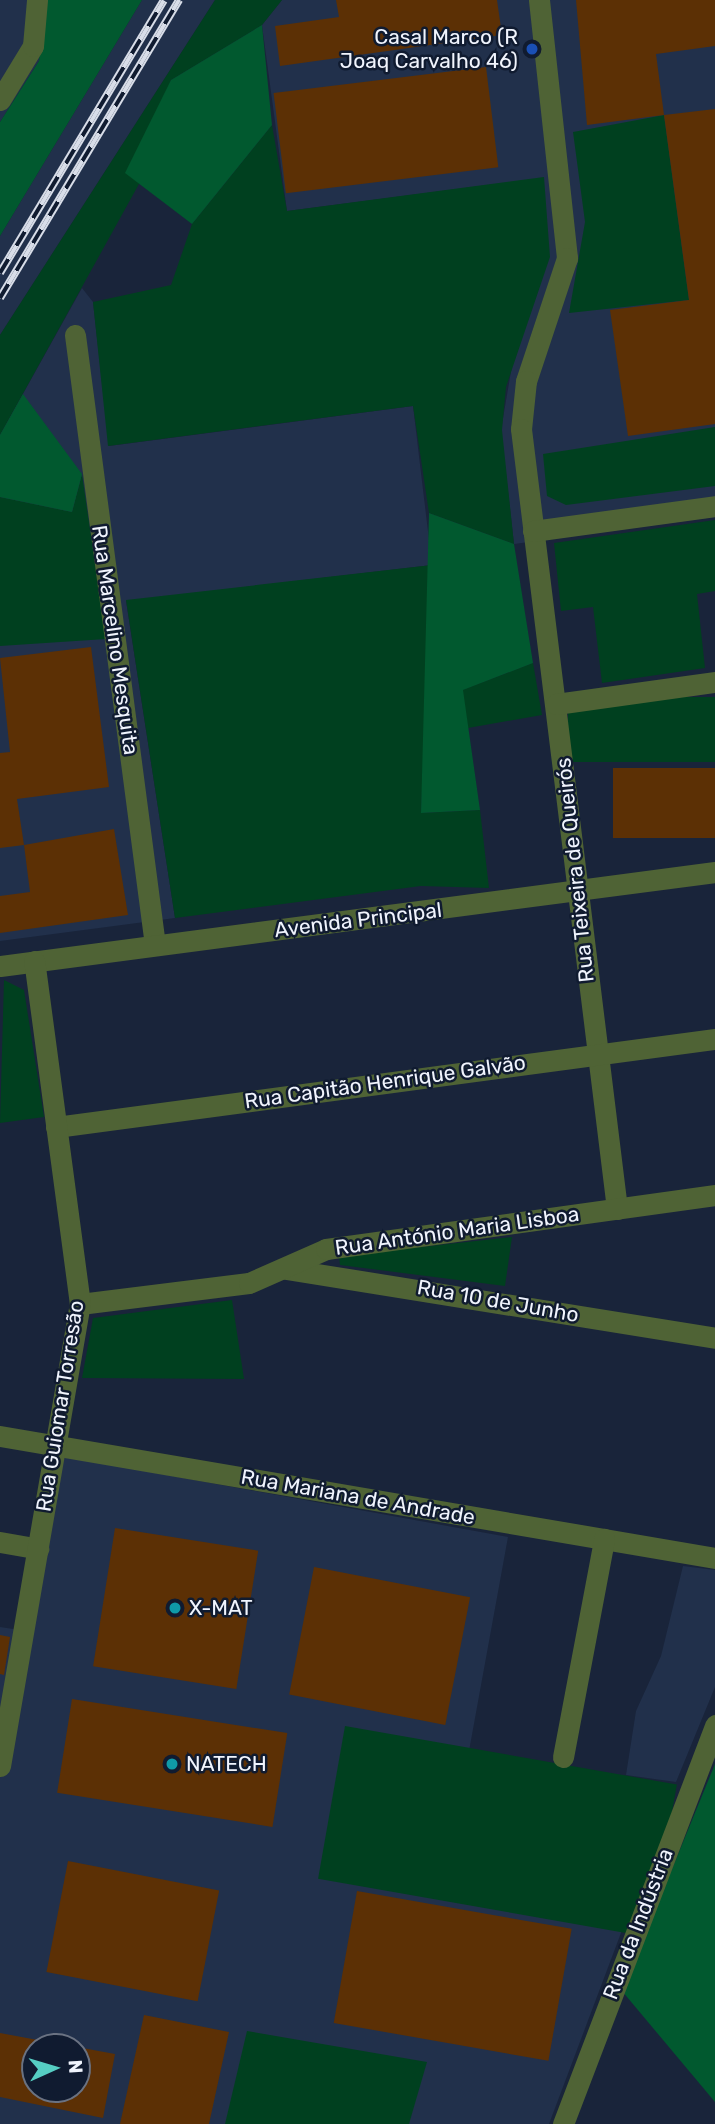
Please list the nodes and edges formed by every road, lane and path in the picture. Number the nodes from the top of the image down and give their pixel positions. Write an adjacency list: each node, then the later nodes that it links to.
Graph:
1 (37, 0): 3 (street)
2 (539, 0): 6 (street, Rua Teixeira de Queirós)
3 (0, 100)
4 (75, 335): 11 (street, Rua Marcelino Mesquita)
5 (715, 506): 6 (street)
6 (533, 531): 8 (street, Rua Teixeira de Queirós)
7 (715, 682): 8 (street)
8 (556, 704): 10 (street, Rua Teixeira de Queirós)
9 (715, 872): 10 (street, Avenida Principal)
10 (580, 890): 11 (street, Avenida Principal); 15 (street, Rua Teixeira de Queirós)
11 (155, 944): 12 (street, Avenida Principal)
12 (34, 961): 13 (street, Avenida Principal); 16 (street, Rua Guiomar Torresão)
13 (0, 966)
14 (715, 1039): 15 (street, Rua Capitão Henrique Galvão)
15 (595, 1053): 16 (street, Rua Capitão Henrique Galvão); 18 (street, Rua Teixeira de Queirós)
16 (56, 1127): 20 (street, Rua Guiomar Torresão)
17 (715, 1195): 18 (street, Rua António Maria Lisboa)
18 (617, 1209): 19 (street, Rua António Maria Lisboa)
19 (281, 1269): 20 (street, Rua António Maria Lisboa); 21 (street, Rua 10 de Junho)
20 (80, 1304): 23 (street, Rua Guiomar Torresão)
21 (715, 1338)
22 (0, 1436): 23 (street, Rua Mariana de Andrade)
23 (55, 1445): 24 (street, Rua Mariana de Andrade); 26 (street, Rua Guiomar Torresão)
24 (604, 1539): 27 (street, Rua Mariana de Andrade); 29 (street)
25 (0, 1542): 26 (street)
26 (37, 1549): 30 (street, Rua Guiomar Torresão)
27 (715, 1558)
28 (715, 1724): 31 (street, Rua da Indústria)
29 (563, 1758)
30 (0, 1766)
31 (563, 2124)

